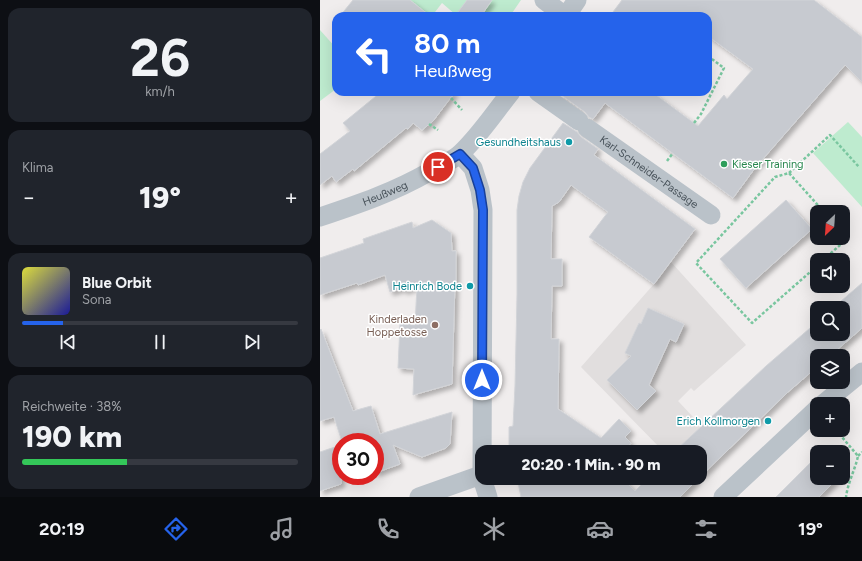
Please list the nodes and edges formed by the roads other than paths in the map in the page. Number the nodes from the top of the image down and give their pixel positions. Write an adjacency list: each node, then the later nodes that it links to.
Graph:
1 (544, 0): 3 (street)
2 (577, 0): 4 (street)
3 (560, 12)
4 (569, 12)
5 (508, 96): 7 (street, Heußweg)
6 (543, 96): 8 (street, Karl-Schneider-Passage)
7 (460, 154): 9 (street, Heußweg); 13 (street)
8 (711, 216)
9 (320, 217)
10 (862, 372): 11 (street)
11 (832, 397)
12 (810, 416): 18 (street)
13 (482, 445)
14 (475, 479): 16 (street)
15 (484, 485): 17 (street)
16 (419, 497)
17 (488, 497)
18 (723, 497)

